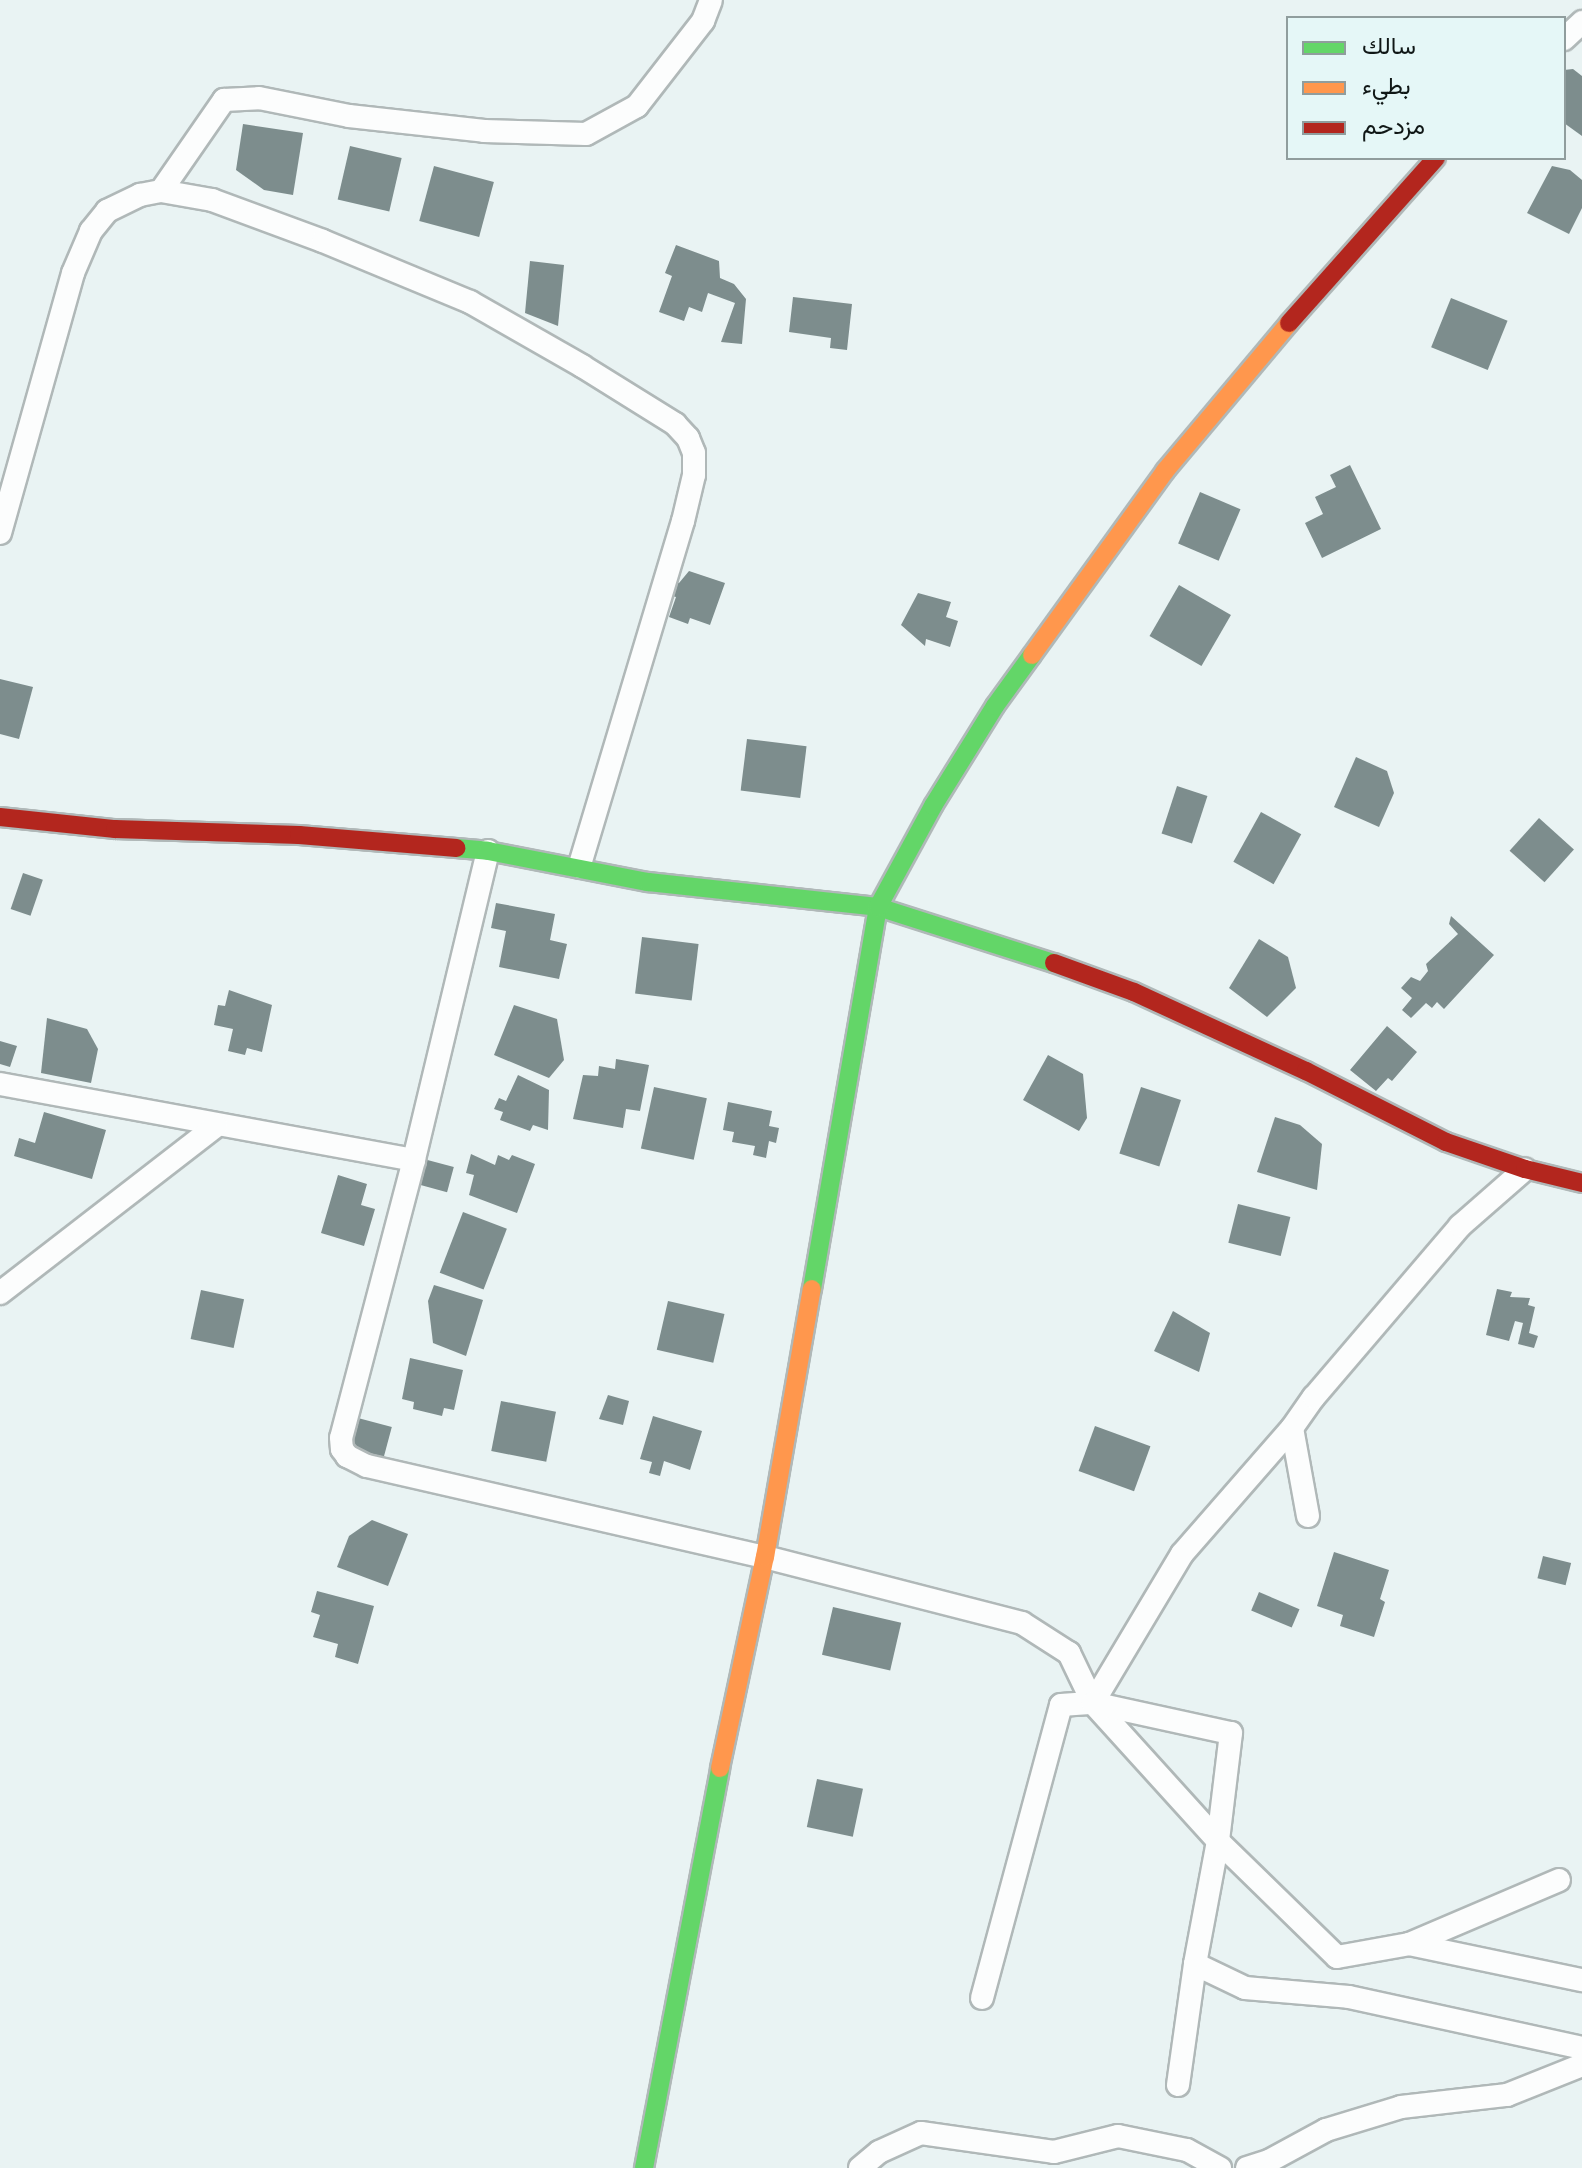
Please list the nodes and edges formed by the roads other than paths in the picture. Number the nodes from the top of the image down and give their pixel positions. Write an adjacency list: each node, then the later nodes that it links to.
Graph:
1 (711, 0): 5 (street)
2 (1582, 22): 3 (street)
3 (1566, 37)
4 (1434, 160): 10 (street)
5 (161, 191): 6 (street); 9 (street)
6 (0, 533)
7 (0, 817): 8 (street)
8 (488, 851): 9 (street); 13 (street)
9 (579, 867): 10 (street)
10 (878, 907): 14 (street); 19 (street)
11 (0, 1084): 12 (street)
12 (216, 1126): 13 (street); 16 (street)
13 (414, 1160): 19 (street)
14 (1525, 1169): 15 (street); 17 (street)
15 (1582, 1183)
16 (0, 1293)
17 (1292, 1428): 18 (street); 20 (street)
18 (1308, 1516)
19 (765, 1557): 20 (street); 30 (street)
20 (1093, 1703): 21 (street); 21 (street); 26 (street)
21 (1218, 1841): 23 (street); 24 (street)
22 (1559, 1880): 23 (street)
23 (1409, 1944): 25 (street)
24 (1195, 1964): 27 (street); 29 (street)
25 (1582, 1980)
26 (982, 1998)
27 (1582, 2048)
28 (1582, 2065): 33 (street)
29 (1178, 2085)
30 (644, 2168)
31 (860, 2168): 32 (street)
32 (1220, 2168)
33 (1247, 2168)

